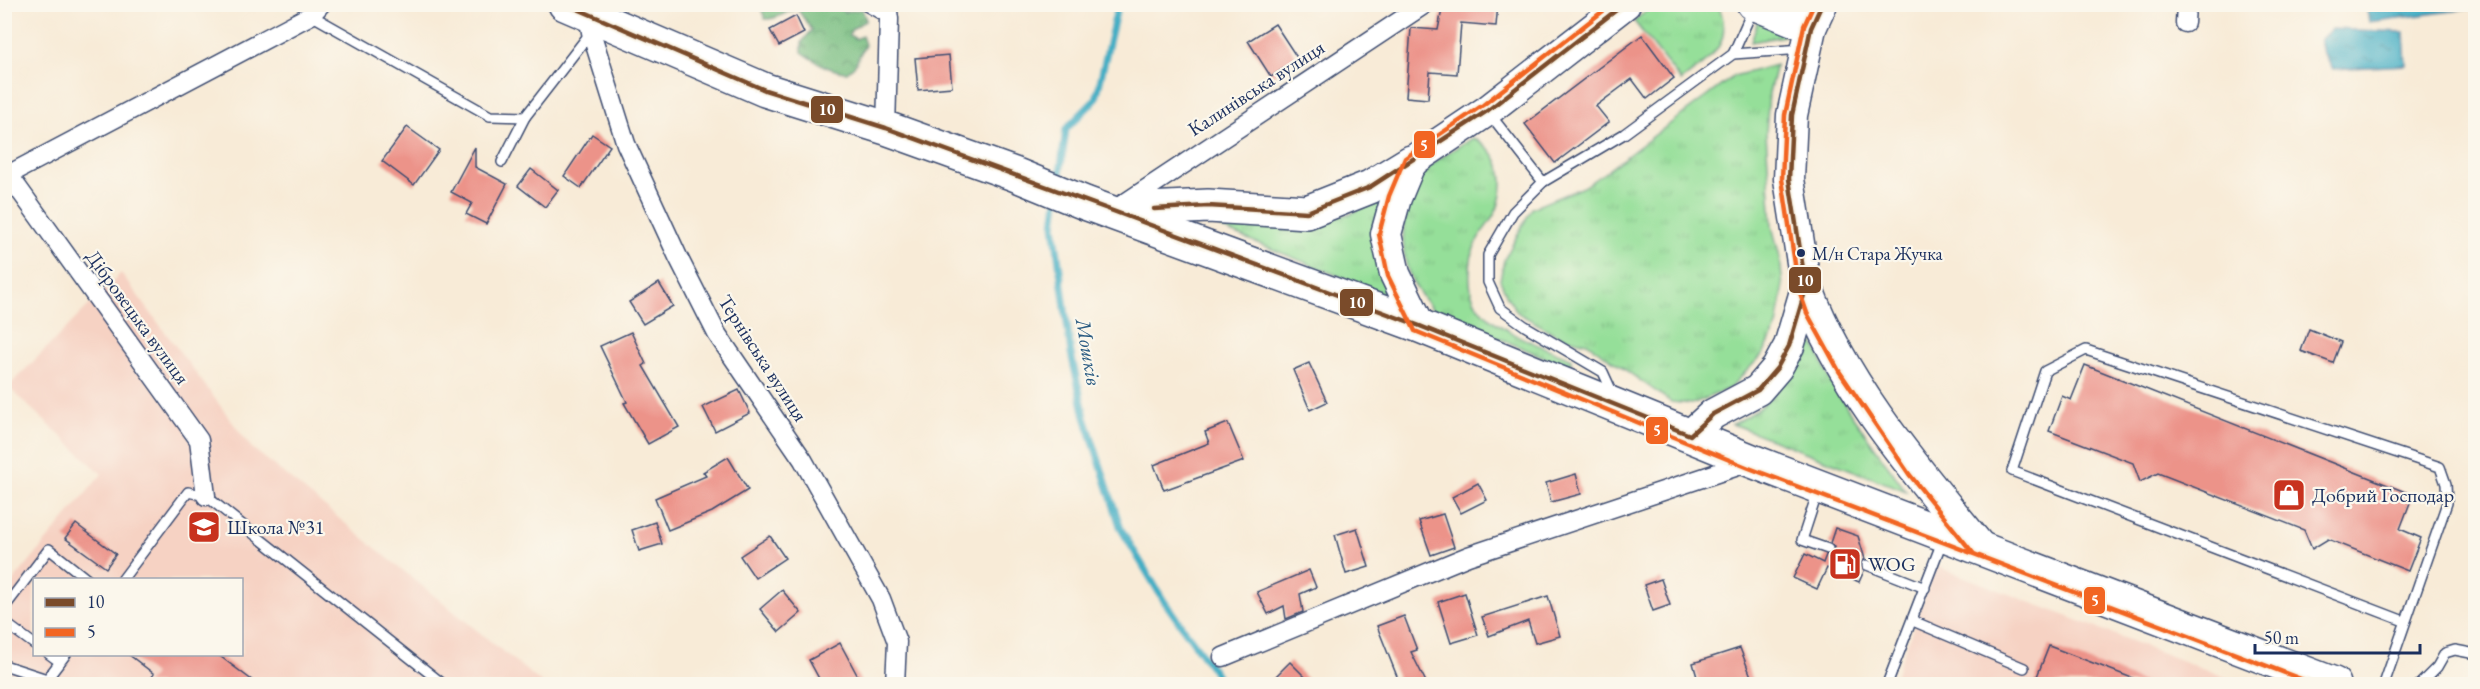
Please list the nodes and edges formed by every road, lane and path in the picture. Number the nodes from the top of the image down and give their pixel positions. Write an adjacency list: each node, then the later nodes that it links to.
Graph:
1 (862, 4): 6 (lane)
2 (1425, 4): 17 (street, Калинівська вулиця)
3 (1625, 4): 10 (main road)
4 (1753, 5): 8 (main road); 9 (lane)
5 (316, 10): 11 (lane); 15 (street, Дібровецька вулиця)
6 (888, 12): 12 (street)
7 (582, 17): 11 (lane); 12 (highway); 45 (street, Тернівська вулиця)
8 (1813, 27): 9 (lane); 18 (main road)
9 (1733, 54): 16 (lane)
10 (1487, 111): 14 (main road); 16 (lane)
11 (525, 117): 13 (lane)
12 (886, 128): 17 (highway)
13 (502, 162)
14 (1411, 162): 17 (highway); 19 (main road)
15 (6, 176): 24 (street, Дібровецька вулиця)
16 (1543, 182): 20 (lane)
17 (1099, 207): 19 (highway)
18 (1806, 288): 21 (main road); 26 (highway)
19 (1420, 326): 20 (highway)
20 (1619, 406): 21 (highway)
21 (1690, 435): 22 (highway)
22 (1752, 461): 23 (highway); 38 (street)
23 (1819, 487): 25 (highway); 27 (lane)
24 (206, 496): 30 (lane); 44 (lane)
25 (1944, 534): 26 (highway); 31 (lane)
26 (1979, 548): 42 (highway)
27 (1828, 549)
28 (1867, 565): 31 (lane)
29 (87, 578): 32 (lane)
30 (123, 578)
31 (1925, 588): 33 (lane)
32 (4, 608)
33 (1913, 621): 41 (lane); 46 (lane)
34 (2404, 621): 34 (lane); 48 (lane)
35 (4, 622): 36 (lane)
36 (33, 643)
37 (2475, 654): 49 (lane)
38 (1223, 657)
39 (63, 658): 43 (lane)
40 (4, 665): 43 (lane)
41 (2024, 668)
42 (2297, 677): 47 (highway)
43 (45, 682)
44 (443, 684)
45 (895, 684)
46 (1887, 684)
47 (2334, 684)
48 (2384, 684)
49 (2420, 684)

